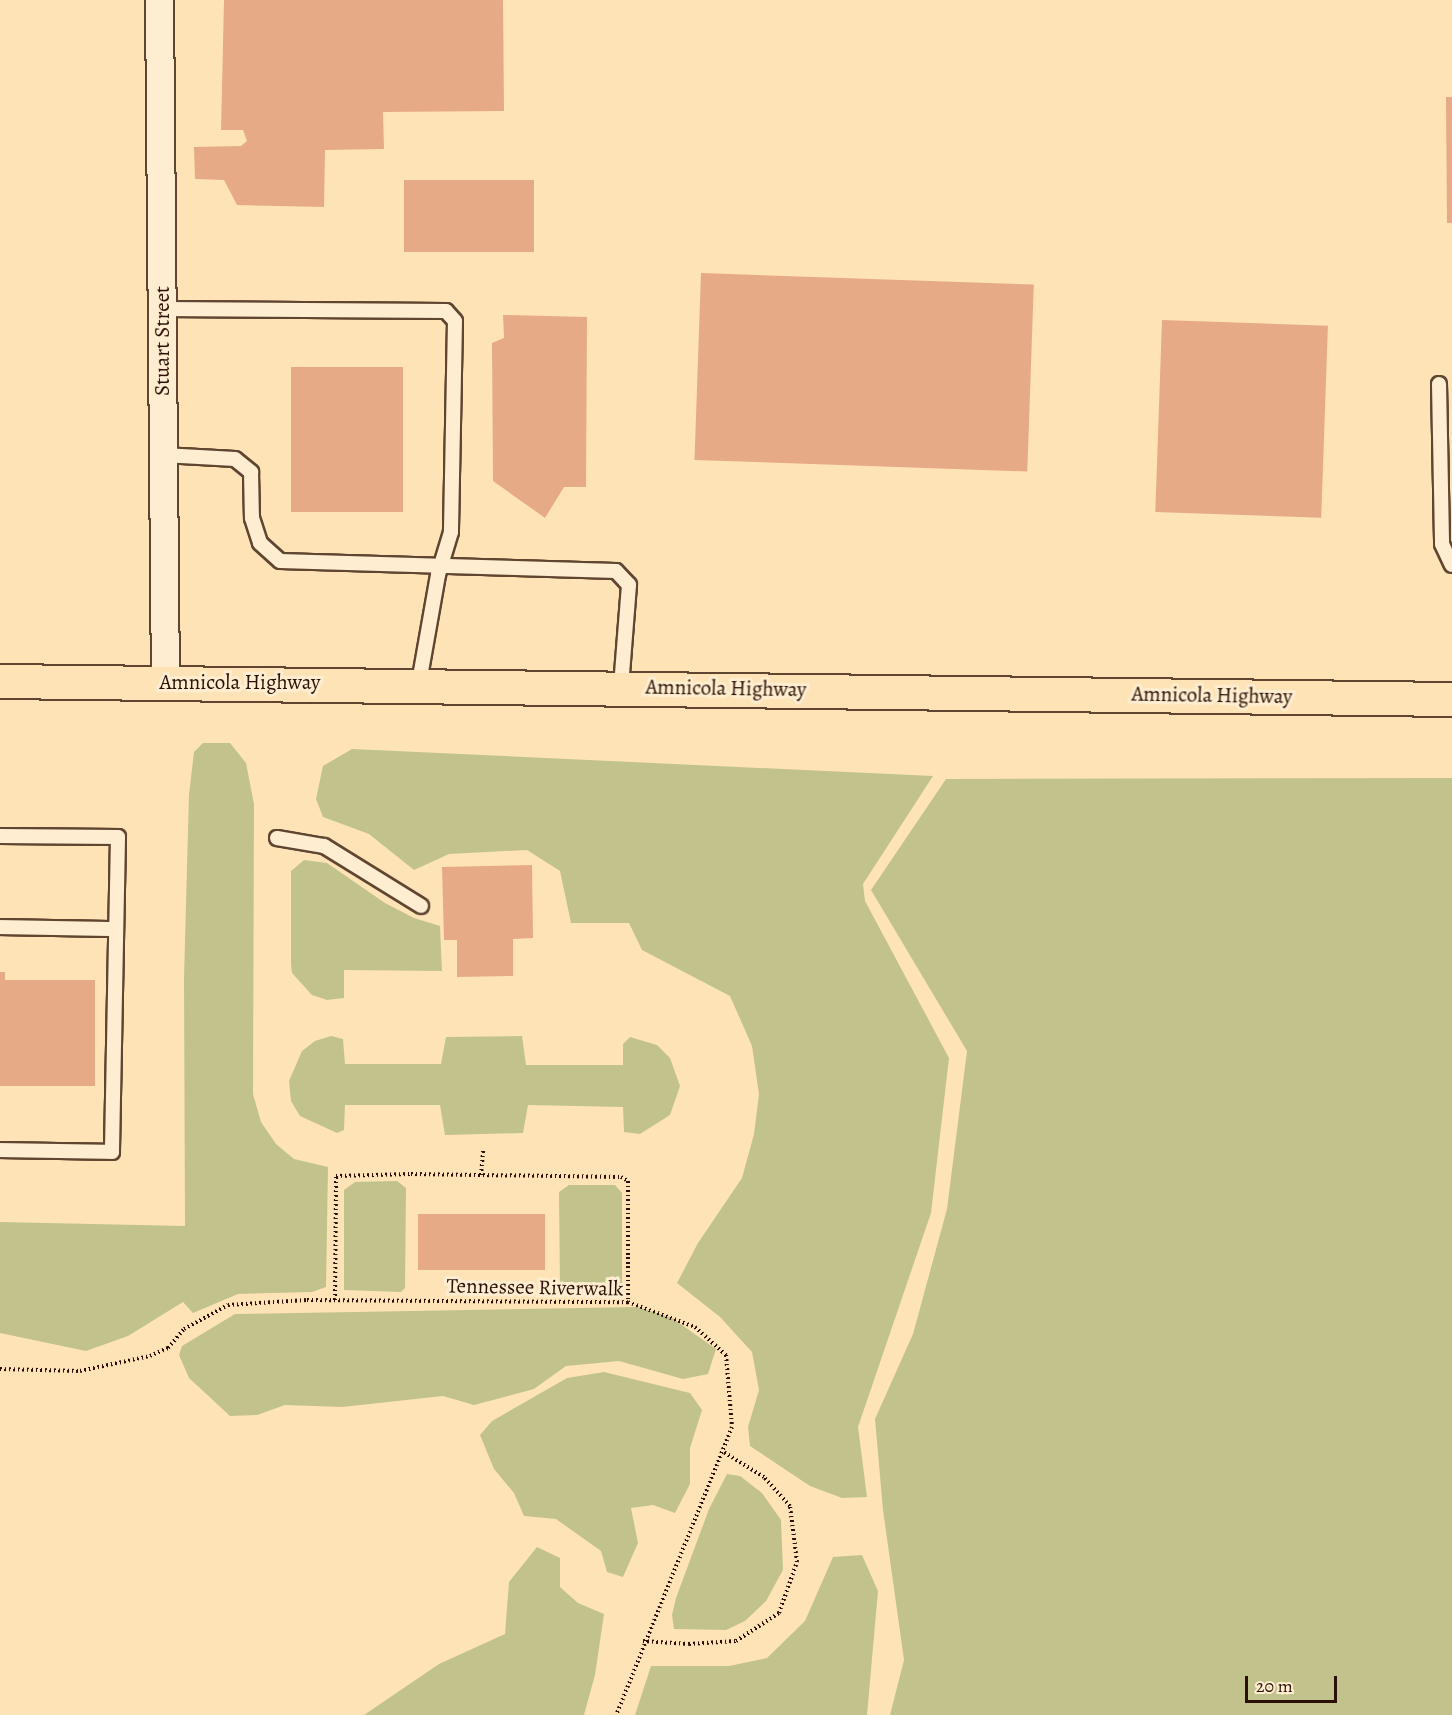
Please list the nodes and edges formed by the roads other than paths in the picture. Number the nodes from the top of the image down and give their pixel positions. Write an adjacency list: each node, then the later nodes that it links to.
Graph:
1 (159, 0): 2 (street, Stuart Street)
2 (162, 309): 4 (street, Stuart Street); 5 (lane)
3 (1439, 384): 6 (lane)
4 (163, 455): 5 (lane); 8 (street, Stuart Street)
5 (441, 565): 9 (lane); 10 (lane)
6 (1452, 565)
7 (0, 681): 8 (main road, Amnicola Highway)
8 (165, 681): 9 (main road, Amnicola Highway)
9 (419, 683): 10 (main road, Amnicola Highway)
10 (621, 686): 11 (main road, Amnicola Highway)
11 (1452, 699)
12 (0, 836): 16 (lane)
13 (277, 838): 14 (lane)
14 (421, 906)
15 (0, 927): 16 (lane)
16 (116, 929): 17 (lane)
17 (0, 1150)

